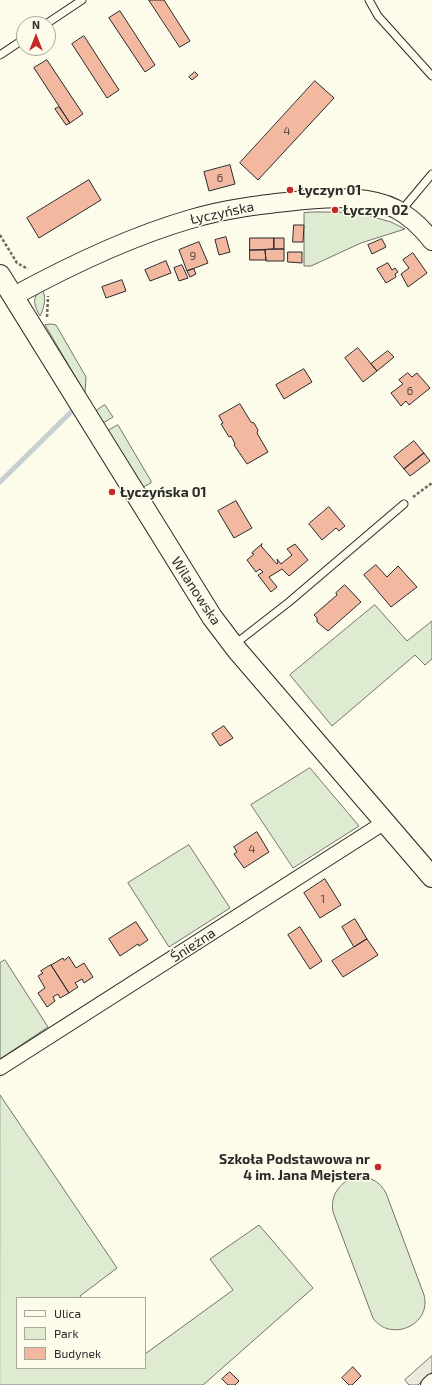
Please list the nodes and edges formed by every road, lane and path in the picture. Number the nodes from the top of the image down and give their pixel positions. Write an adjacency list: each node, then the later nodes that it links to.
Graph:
1 (82, 0): 3 (lane)
2 (369, 0): 6 (lane)
3 (56, 17)
4 (16, 44): 5 (lane)
5 (0, 55)
6 (432, 76)
7 (432, 174): 8 (lane)
8 (401, 212): 9 (street, Łyczyńska); 11 (street, Łyczyńska)
9 (432, 241)
10 (0, 274): 11 (main road, Wilanowska)
11 (14, 296): 14 (main road, Wilanowska)
12 (432, 484): 13 (path)
13 (404, 504): 14 (lane)
14 (233, 645): 15 (main road, Wilanowska)
15 (385, 822): 16 (main road, Wilanowska); 17 (street, Śnieżna)
16 (432, 877)
17 (0, 1068)
18 (432, 1381): 19 (street)
19 (428, 1385)

